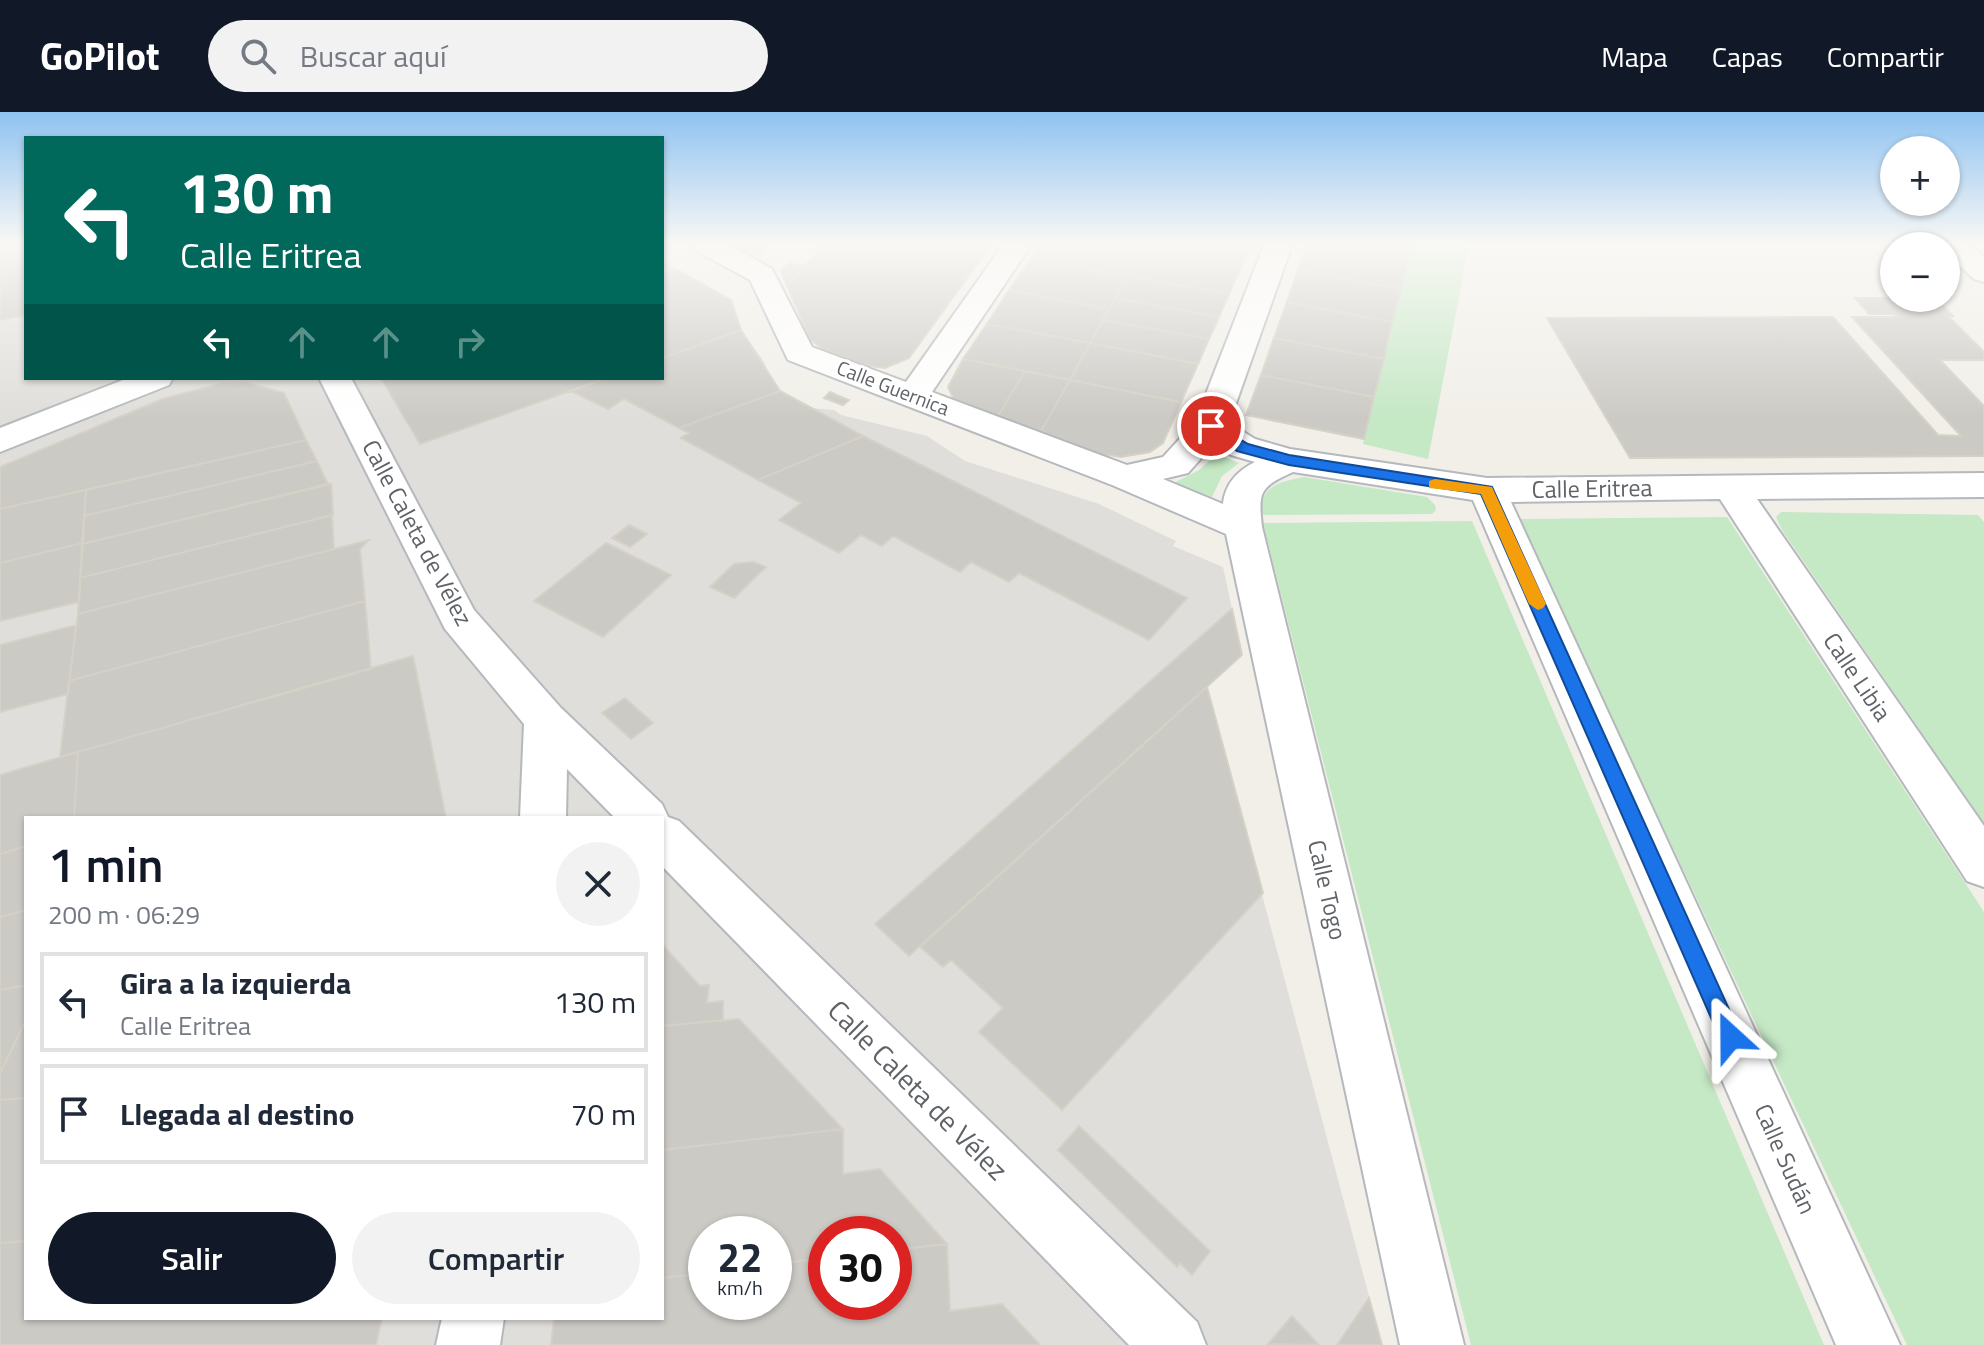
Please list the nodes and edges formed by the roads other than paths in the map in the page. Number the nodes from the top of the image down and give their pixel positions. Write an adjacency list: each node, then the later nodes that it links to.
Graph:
1 (775, 303): 6 (street, Calle Guernica)
2 (977, 303): 6 (street)
3 (1257, 303): 7 (street)
4 (152, 380): 8 (street)
5 (336, 380): 15 (street, Calle Caleta de Vélez)
6 (913, 396): 10 (street, Calle Guernica)
7 (1211, 426): 9 (street, Calle Eritrea); 10 (street)
8 (0, 441)
9 (1289, 460): 13 (street, Calle Eritrea); 14 (street, Calle Togo)
10 (1125, 477): 14 (street, Calle Guernica)
11 (1730, 487): 12 (street, Calle Eritrea); 13 (street, Calle Eritrea); 19 (street, Calle Libia)
12 (1982, 487)
13 (1487, 490): 24 (street, Calle Sudán)
14 (1243, 527): 23 (street, Calle Togo)
15 (546, 720): 16 (street); 17 (street, Calle Caleta de Vélez)
16 (543, 816)
17 (643, 816)
18 (670, 850): 22 (street, Calle Caleta de Vélez)
19 (1984, 866)
20 (473, 1320): 21 (street)
21 (468, 1345)
22 (1174, 1345)
23 (1432, 1345)
24 (1868, 1345)

